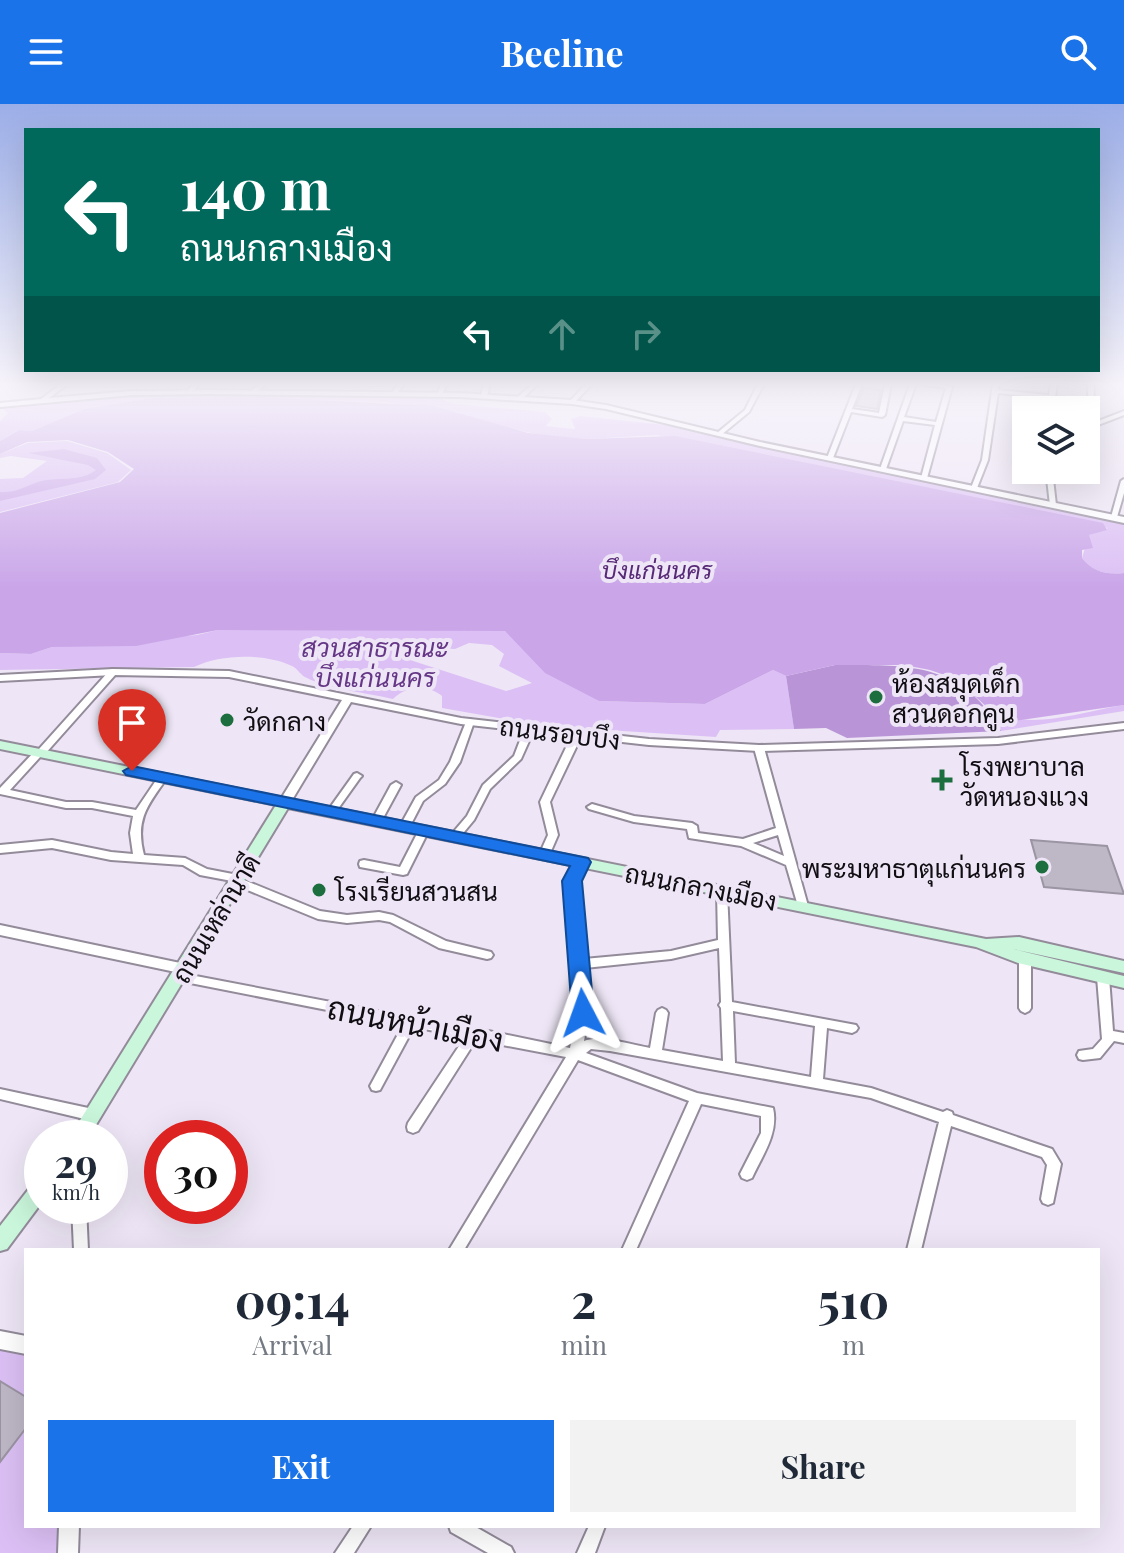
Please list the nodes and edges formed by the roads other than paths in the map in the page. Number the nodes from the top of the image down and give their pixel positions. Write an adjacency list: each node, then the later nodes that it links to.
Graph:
1 (800, 452): 6 (street)
2 (832, 452): 6 (street)
3 (890, 452): 7 (street)
4 (931, 452): 8 (street)
5 (986, 452): 11 (street)
6 (830, 458): 7 (street)
7 (883, 469): 8 (street)
8 (924, 478): 11 (street)
9 (1124, 481): 13 (street)
10 (1051, 484): 12 (street)
11 (974, 488): 12 (street)
12 (1053, 505): 13 (street)
13 (1114, 517): 14 (street)
14 (1124, 520)
15 (113, 672): 16 (street, ถนนรอบบึง); 17 (street, ถนนรอบบึง); 24 (street)
16 (0, 678)
17 (349, 697): 18 (street, ถนนรอบบึง); 29 (street, ถนนเหล่านาดี)
18 (470, 722): 20 (street, ถนนรอบบึง); 35 (street)
19 (1124, 726): 23 (street, ถนนรอบบึง)
20 (529, 730): 21 (street, ถนนรอบบึง); 38 (street)
21 (577, 735): 23 (street, ถนนรอบบึง); 41 (street)
22 (0, 745): 24 (main road, ถนนกลางเมือง)
23 (759, 748): 37 (street)
24 (40, 753): 26 (main road, ถนนกลางเมือง); 28 (street)
25 (357, 776): 32 (street)
26 (162, 778): 29 (main road, ถนนกลางเมือง); 33 (street)
27 (396, 785): 34 (street)
28 (4, 792): 30 (street); 33 (street)
29 (285, 802): 32 (main road, ถนนกลางเมือง); 46 (main road, ถนนเหล่านาดี)
30 (1, 804)
31 (592, 807): 39 (street)
32 (332, 811): 34 (main road, ถนนกลางเมือง)
33 (135, 813): 42 (street)
34 (377, 820): 35 (main road, ถนนกลางเมือง)
35 (405, 826): 36 (main road, ถนนกลางเมือง)
36 (424, 830): 38 (main road, ถนนกลางเมือง); 45 (street)
37 (782, 830): 39 (street); 44 (street)
38 (455, 836): 41 (main road, ถนนกลางเมือง)
39 (743, 843): 44 (street)
40 (0, 849): 42 (street)
41 (544, 855): 43 (main road, ถนนกลางเมือง)
42 (139, 856): 46 (street)
43 (582, 862): 47 (main road, ถนนกลางเมือง); 54 (street)
44 (791, 863): 48 (street)
45 (364, 864)
46 (238, 880): 52 (street); 57 (main road, ถนนเหล่านาดี)
47 (722, 891): 48 (main road, ถนนกลางเมือง); 51 (street)
48 (803, 906): 50 (main road, ถนนกลางเมือง)
49 (0, 930): 57 (street, ถนนหน้าเมือง)
50 (978, 942): 53 (main road, ถนนกลางเมือง); 56 (main road, ถนนกลางเมือง)
51 (724, 943): 54 (street); 59 (street)
52 (487, 955)
53 (1025, 959): 56 (main road, ถนนกลางเมือง); 60 (street)
54 (580, 964): 68 (street)
55 (1124, 967): 56 (main road, ถนนกลางเมือง)
56 (1103, 969): 58 (main road, ถนนกลางเมือง); 66 (street)
57 (183, 973): 62 (street, ถนนหน้าเมือง); 76 (main road, ถนนเหล่านาดี)
58 (1124, 982)
59 (725, 1005): 63 (street); 71 (street)
60 (1025, 1008)
61 (662, 1013): 69 (street)
62 (411, 1021): 65 (street, ถนนหน้าเมือง); 73 (street)
63 (821, 1022): 64 (street); 72 (street)
64 (852, 1028)
65 (474, 1033): 68 (street, ถนนหน้าเมือง); 79 (street)
66 (1107, 1034): 67 (street); 70 (street)
67 (1124, 1038)
68 (575, 1054): 69 (street); 75 (street, ถนนหน้าเมือง); 86 (street)
69 (655, 1054): 71 (street)
70 (1083, 1055)
71 (729, 1065): 72 (street)
72 (817, 1083): 77 (street)
73 (376, 1086)
74 (0, 1094): 76 (street)
75 (697, 1098): 80 (street, ถนนหน้าเมือง); 87 (street)
76 (93, 1115): 78 (main road, ถนนเหล่านาดี)
77 (947, 1116): 81 (street); 88 (street)
78 (90, 1120)
79 (413, 1127)
80 (747, 1174)
81 (1048, 1199)
82 (24, 1211): 84 (main road)
83 (80, 1224): 85 (street)
84 (0, 1242)
85 (81, 1248)
86 (457, 1248)
87 (630, 1248)
88 (914, 1248)
89 (0, 1340): 90 (street)
90 (24, 1345)
91 (69, 1528): 95 (street)
92 (362, 1528): 96 (street)
93 (461, 1528): 97 (street)
94 (596, 1528): 98 (street)
95 (68, 1553)
96 (344, 1553)
97 (505, 1553)
98 (586, 1553)

